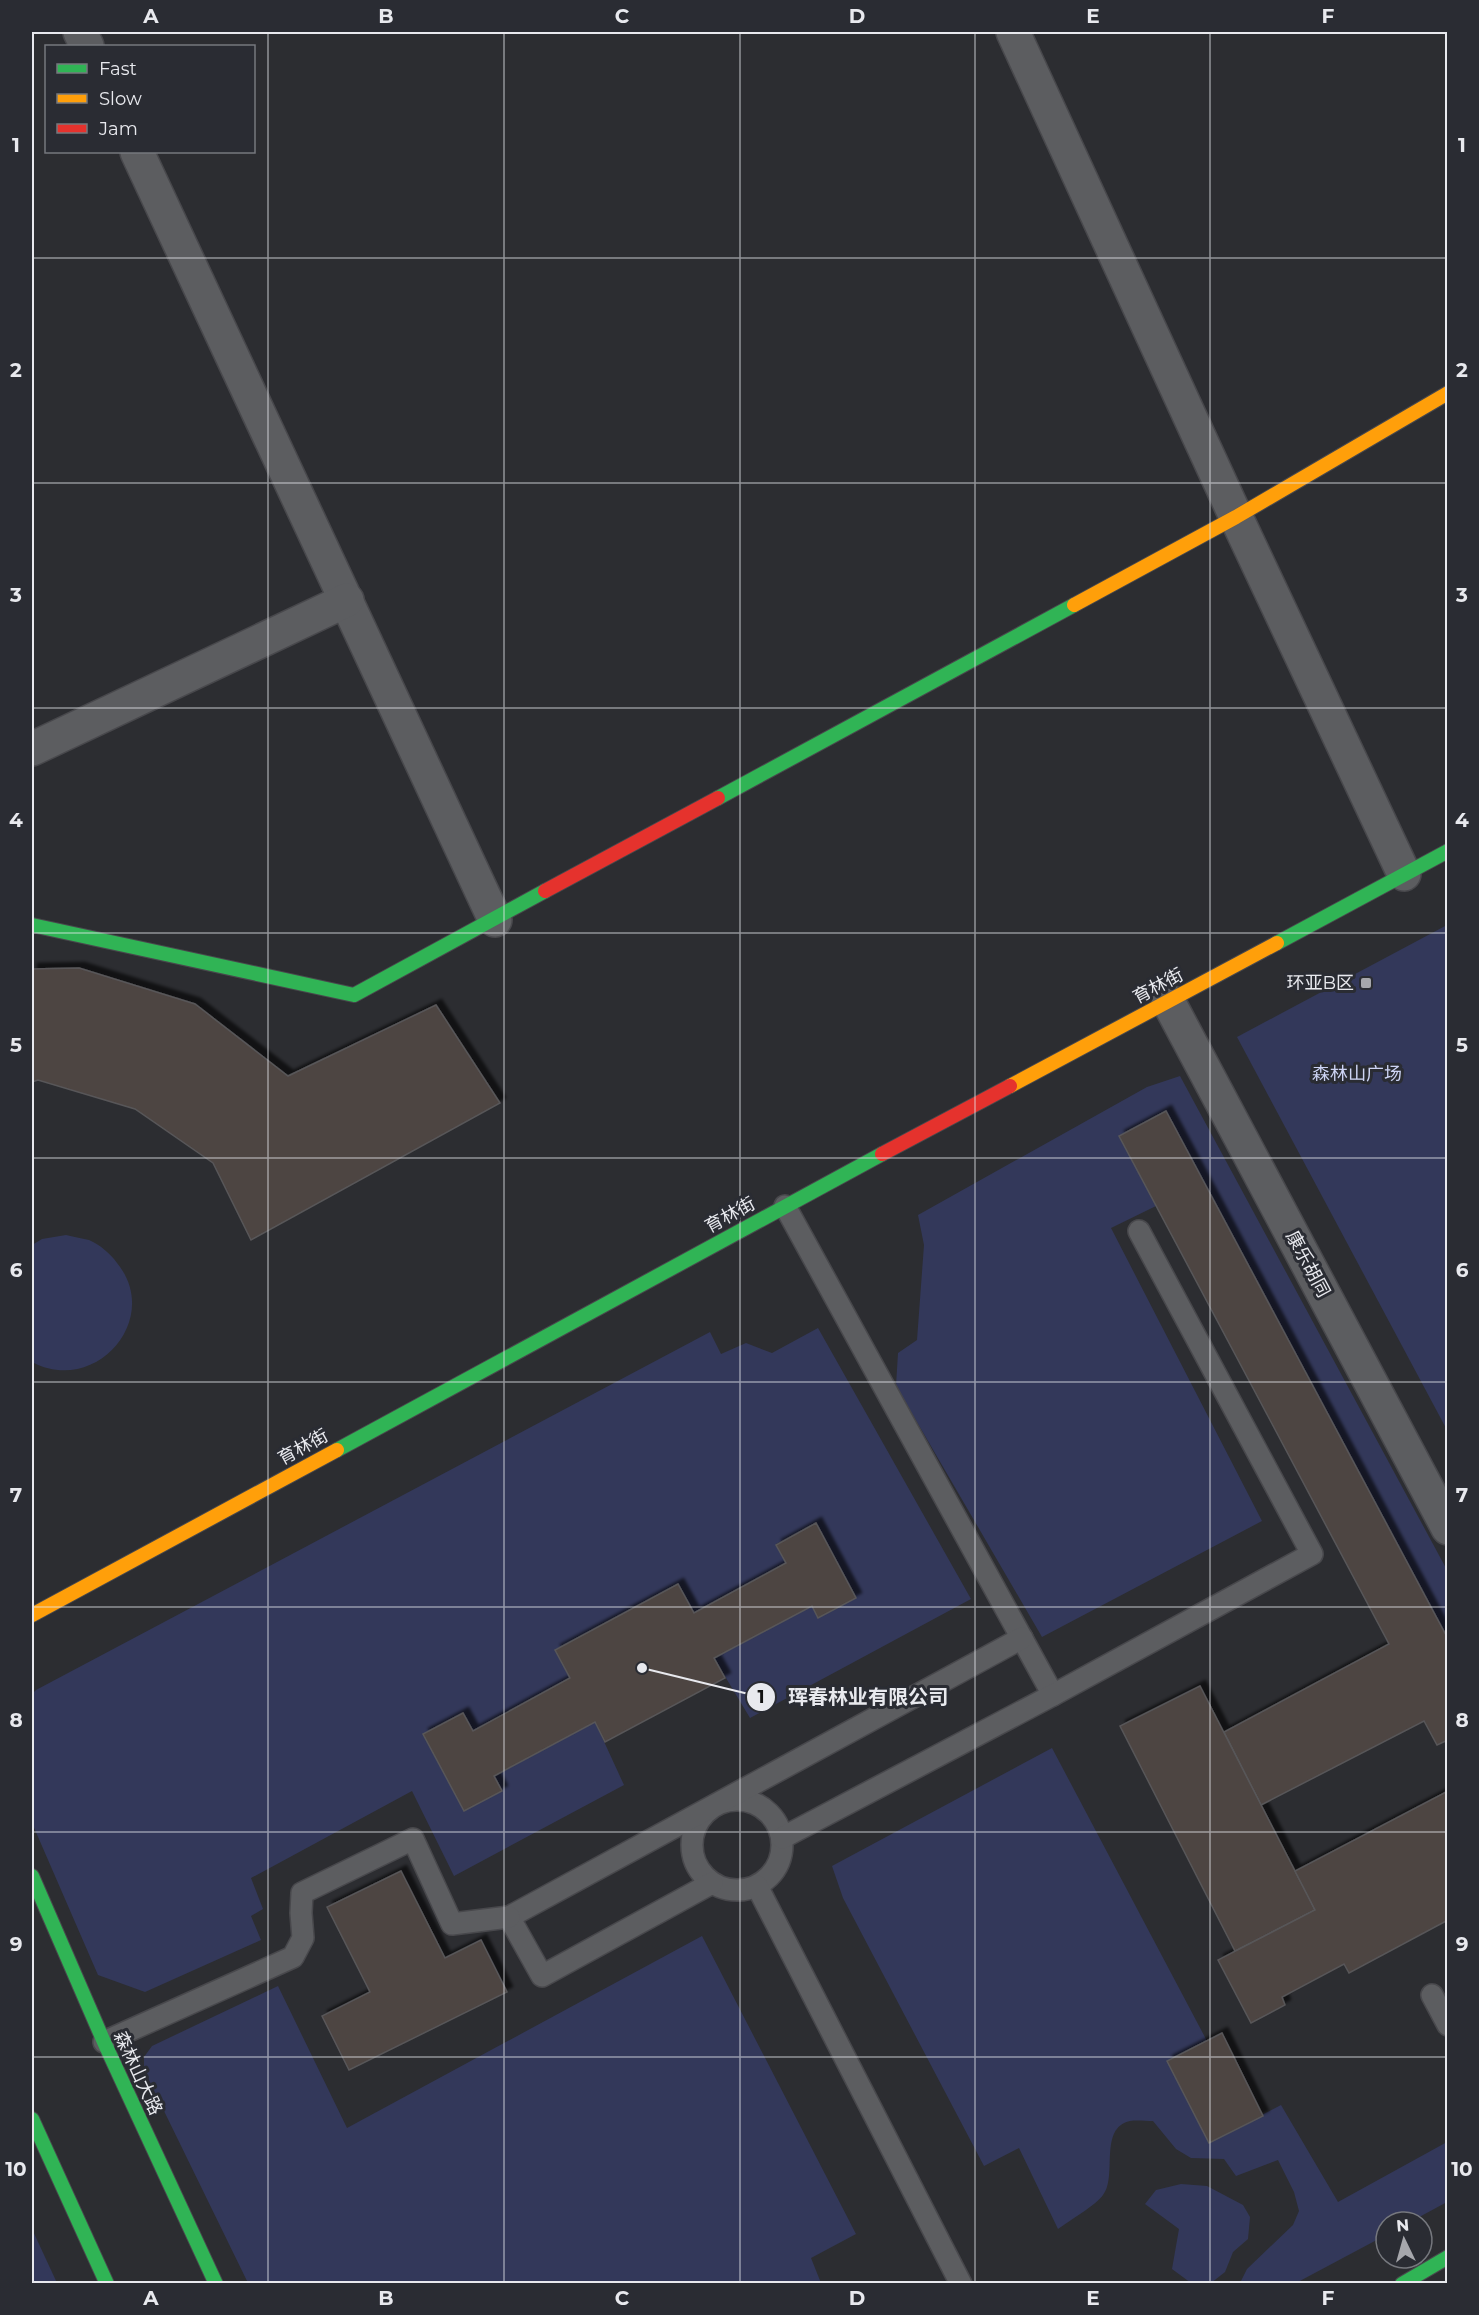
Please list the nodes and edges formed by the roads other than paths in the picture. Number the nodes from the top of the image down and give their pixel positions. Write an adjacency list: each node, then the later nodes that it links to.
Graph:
1 (1013, 32): 4 (street)
2 (137, 153): 5 (street)
3 (1448, 393): 4 (street)
4 (1236, 517): 8 (street); 9 (street)
5 (347, 600): 6 (street); 9 (street)
6 (32, 748)
7 (1448, 851): 8 (street, 育林街)
8 (1404, 874): 11 (street, 育林街)
9 (495, 920): 10 (street)
10 (32, 926)
11 (1168, 1001): 12 (street, 育林街); 14 (street, 康乐胡同)
12 (784, 1206): 15 (street, 育林街); 16 (lane)
13 (1138, 1231): 17 (lane)
14 (1448, 1528)
15 (32, 1615)
16 (1022, 1638): 17 (lane); 18 (lane)
17 (1053, 1695): 19 (lane)
18 (715, 1805): 19 (lane); 21 (lane); 23 (lane)
19 (782, 1838): 22 (lane)
20 (32, 1876): 26 (street, 森林山大路)
21 (712, 1883): 22 (lane); 23 (lane)
22 (757, 1886): 31 (lane)
23 (509, 1917): 26 (lane)
24 (1432, 1995): 25 (lane)
25 (1448, 2025)
26 (104, 2043): 30 (street, 森林山大路)
27 (32, 2119): 29 (street)
28 (1448, 2257): 32 (street)
29 (107, 2283)
30 (216, 2283)
31 (961, 2283)
32 (1402, 2283)

